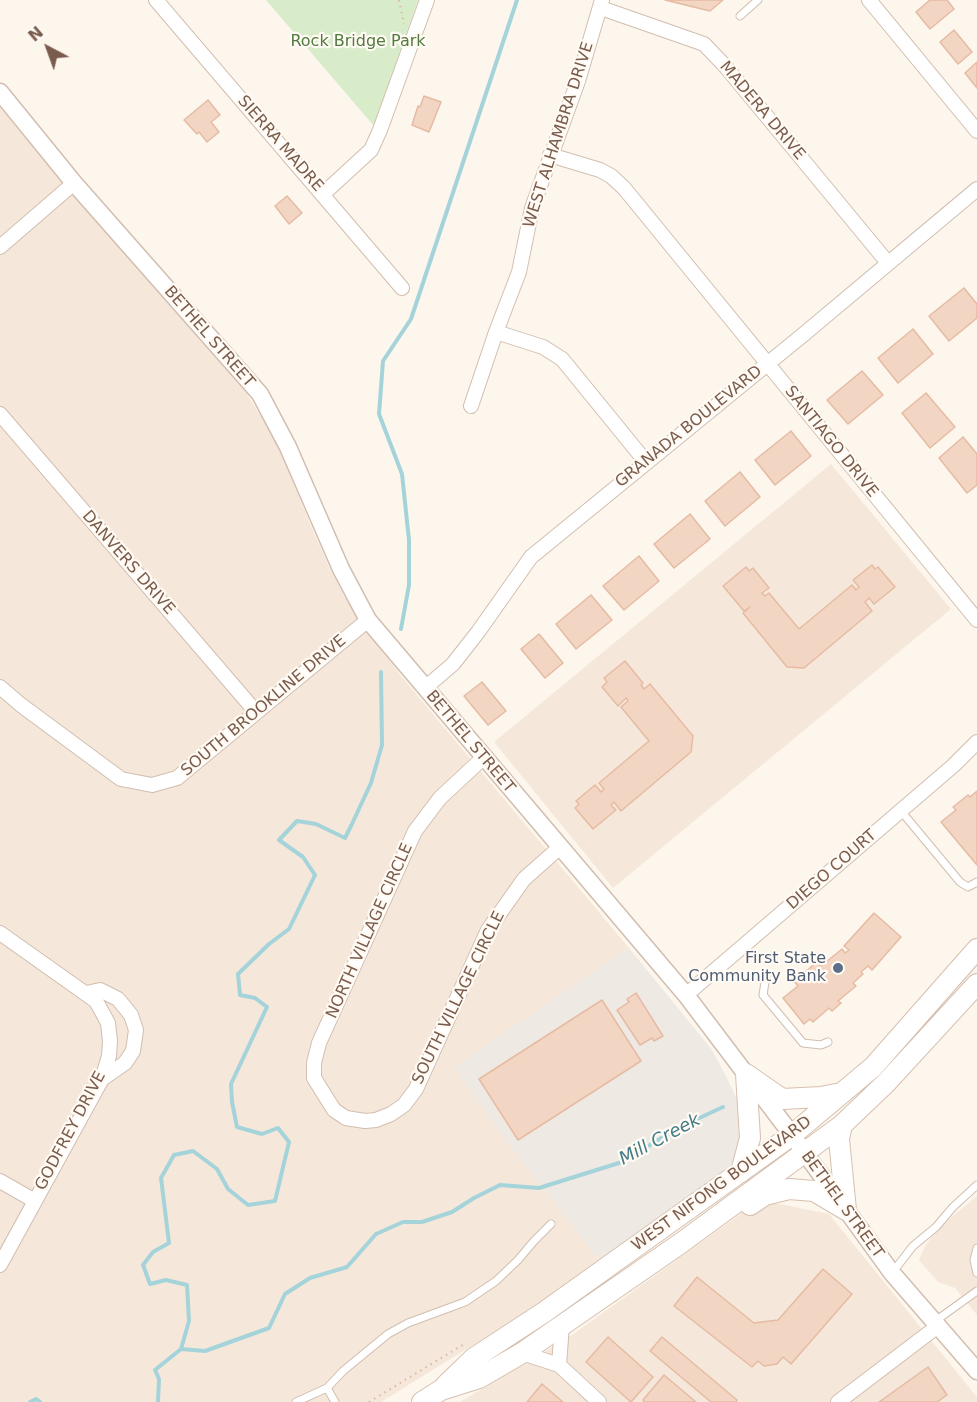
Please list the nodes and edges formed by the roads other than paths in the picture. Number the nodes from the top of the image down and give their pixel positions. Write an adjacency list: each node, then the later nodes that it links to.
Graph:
1 (156, 0): 12 (street, SIERRA MADRE)
2 (427, 0): 12 (street)
3 (758, 0): 6 (lane)
4 (869, 0): 8 (street)
5 (601, 4): 9 (street, WEST ALHAMBRA DRIVE); 14 (street, MADERA DRIVE)
6 (740, 16)
7 (0, 92): 10 (street, BETHEL STREET)
8 (977, 131)
9 (550, 156): 16 (street, WEST ALHAMBRA DRIVE); 17 (street, SANTIAGO DRIVE)
10 (74, 183): 13 (street); 21 (street, BETHEL STREET)
11 (977, 189): 14 (street, GRANADA BOULEVARD)
12 (323, 194): 15 (street, SIERRA MADRE)
13 (0, 247)
14 (888, 263): 17 (street, GRANADA BOULEVARD)
15 (402, 288)
16 (496, 332): 18 (street, WEST ALHAMBRA DRIVE); 20 (street)
17 (767, 363): 20 (street, GRANADA BOULEVARD); 22 (street, SANTIAGO DRIVE)
18 (471, 406)
19 (0, 414): 25 (street, DANVERS DRIVE)
20 (646, 462): 24 (street, GRANADA BOULEVARD)
21 (368, 620): 24 (street, BETHEL STREET); 25 (street, SOUTH BROOKLINE DRIVE)
22 (977, 620)
23 (0, 687): 25 (street, SOUTH BROOKLINE DRIVE)
24 (425, 688): 27 (street, BETHEL STREET)
25 (256, 712)
26 (977, 742): 28 (street, DIEGO COURT)
27 (483, 759): 29 (street, BETHEL STREET); 41 (street, NORTH VILLAGE CIRCLE)
28 (901, 811): 30 (lane); 36 (street, DIEGO COURT)
29 (559, 848): 36 (street, BETHEL STREET); 41 (street, SOUTH VILLAGE CIRCLE)
30 (977, 882)
31 (0, 933): 35 (street, GODFREY DRIVE)
32 (977, 949): 40 (main road, WEST NIFONG BOULEVARD)
33 (766, 976): 37 (lane)
34 (977, 984): 42 (main road, WEST NIFONG BOULEVARD)
35 (87, 993): 39 (street, GODFREY DRIVE); 39 (street)
36 (686, 995): 38 (street, BETHEL STREET)
37 (828, 1042)
38 (746, 1074): 40 (main road); 43 (street, BETHEL STREET); 45 (main road)
39 (102, 1079): 48 (street, GODFREY DRIVE)
40 (843, 1093): 43 (main road, WEST NIFONG BOULEVARD)
41 (346, 1118)
42 (842, 1125): 44 (main road, WEST NIFONG BOULEVARD); 49 (main road)
43 (792, 1135): 44 (street, BETHEL STREET); 45 (main road, WEST NIFONG BOULEVARD)
44 (804, 1152): 49 (street, BETHEL STREET); 51 (main road, WEST NIFONG BOULEVARD)
45 (741, 1172): 63 (main road, WEST NIFONG BOULEVARD)
46 (0, 1181): 48 (street)
47 (977, 1185): 54 (lane)
48 (35, 1201): 53 (street, GODFREY DRIVE)
49 (846, 1210): 51 (main road); 54 (street, BETHEL STREET)
50 (551, 1224): 62 (lane)
51 (681, 1243): 58 (main road, WEST NIFONG BOULEVARD)
52 (977, 1248): 55 (lane)
53 (0, 1265)
54 (892, 1273): 57 (street, BETHEL STREET)
55 (977, 1273)
56 (977, 1291): 57 (lane)
57 (936, 1324): 61 (street, BETHEL STREET); 68 (street)
58 (562, 1325): 59 (main road, WEST NIFONG BOULEVARD); 60 (street)
59 (522, 1353): 60 (street); 63 (main road, WEST NIFONG BOULEVARD)
60 (559, 1365): 67 (street)
61 (977, 1371)
62 (327, 1388): 64 (lane); 65 (lane)
63 (441, 1390): 66 (main road, WEST NIFONG BOULEVARD)
64 (296, 1402)
65 (335, 1402)
66 (422, 1402)
67 (599, 1402)
68 (838, 1402)

